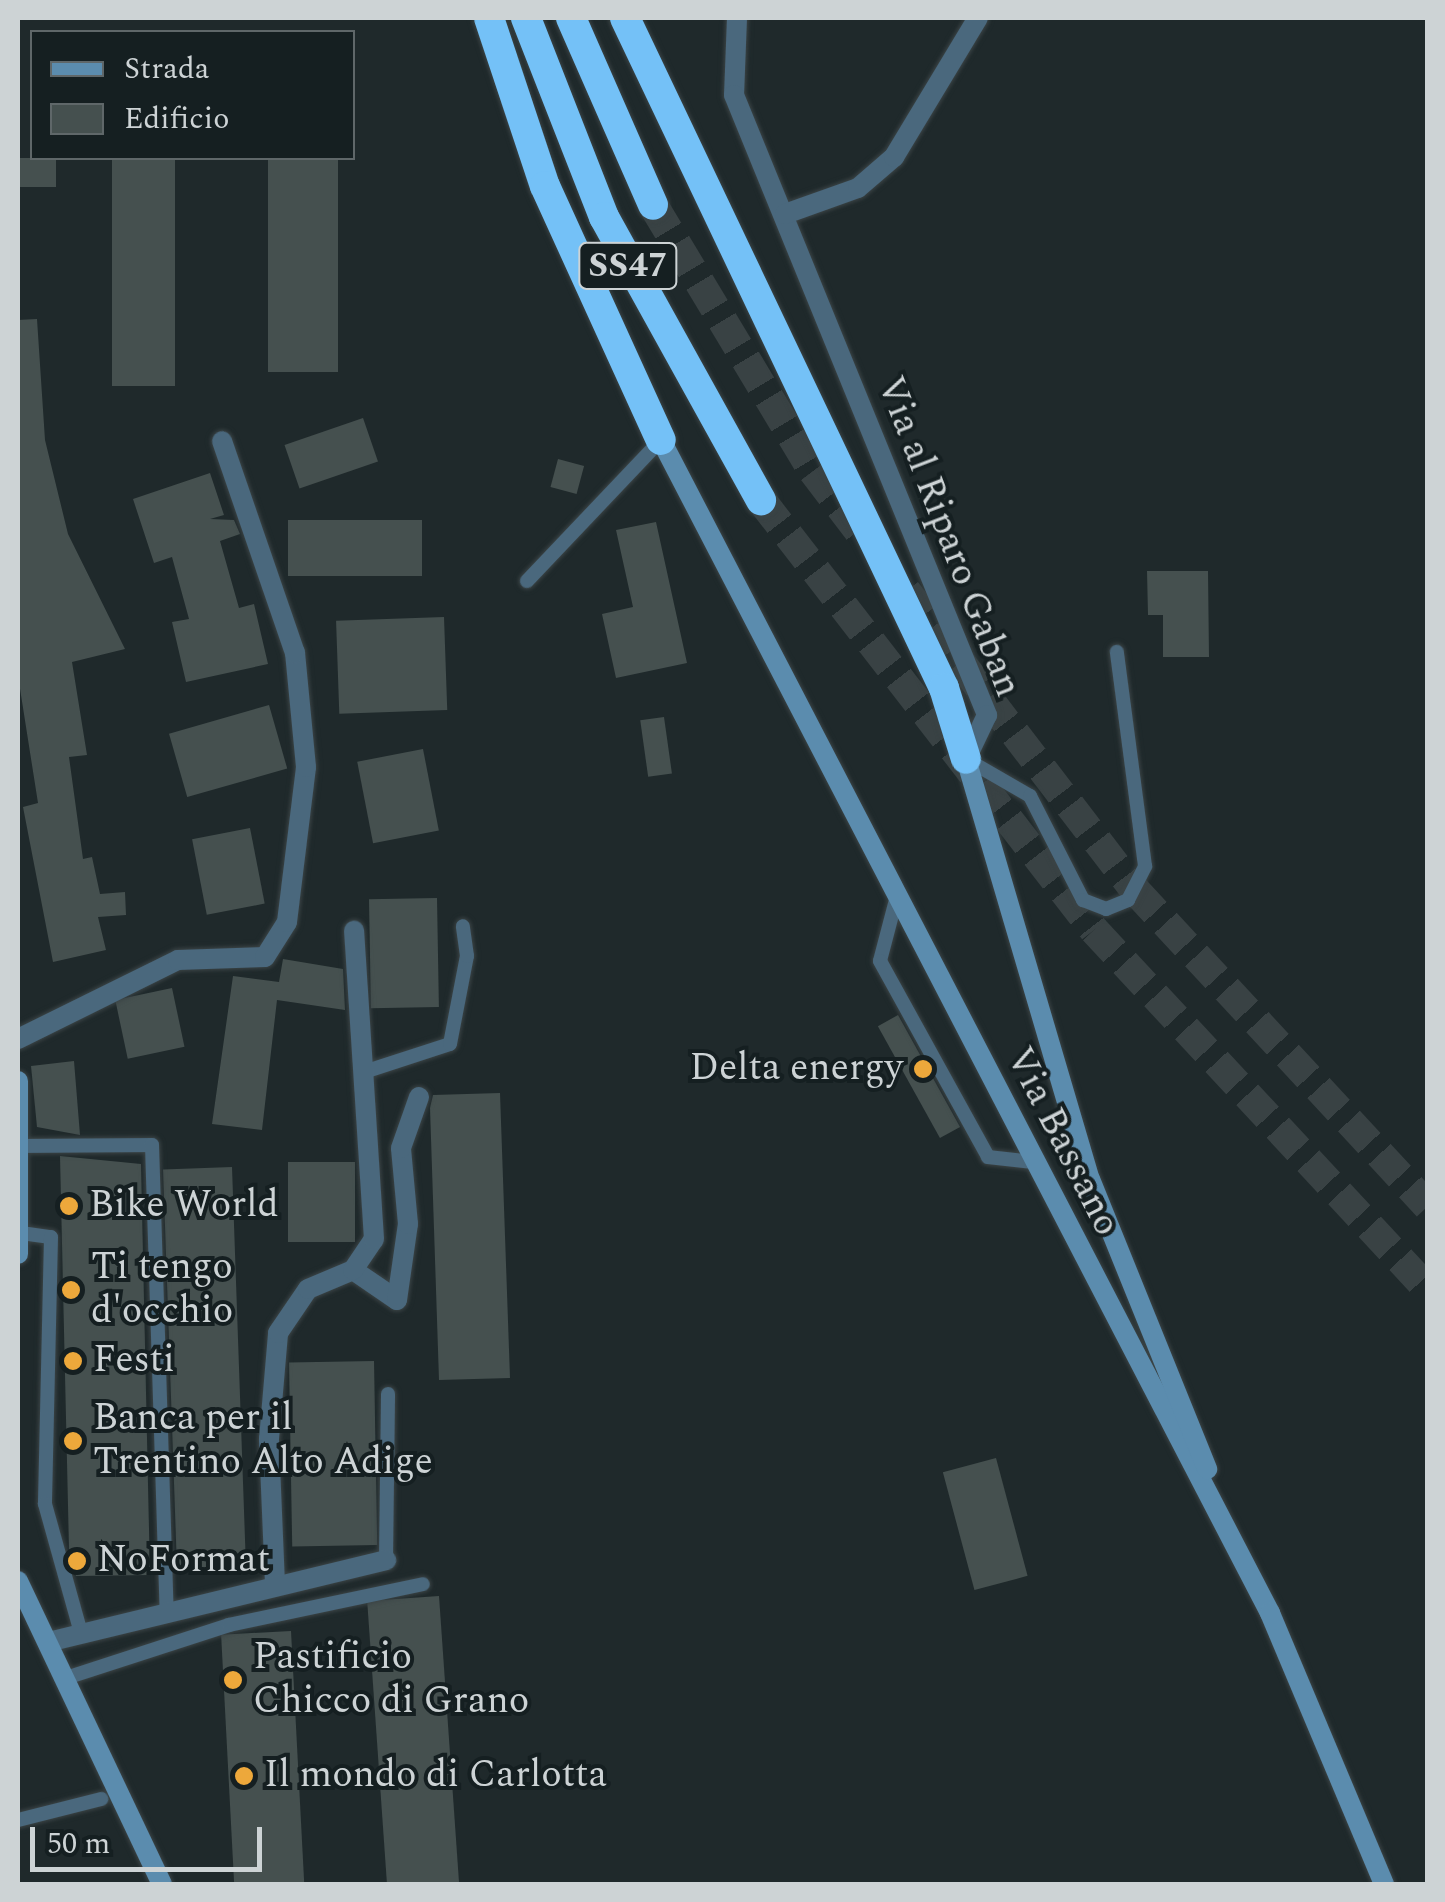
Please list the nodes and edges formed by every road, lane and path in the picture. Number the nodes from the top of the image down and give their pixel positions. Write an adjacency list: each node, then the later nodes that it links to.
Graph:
1 (488, 18): 9 (highway)
2 (526, 18): 11 (highway, SS47)
3 (571, 18): 7 (highway, SS47)
4 (625, 18): 14 (highway)
5 (738, 18): 8 (street, Via al Riparo Gaban)
6 (978, 18): 8 (street)
7 (653, 206)
8 (785, 214): 14 (street, Via al Riparo Gaban)
9 (661, 440): 12 (lane); 15 (main road, Via Bassano)
10 (222, 441): 18 (street)
11 (761, 500)
12 (526, 581)
13 (1117, 652): 14 (lane)
14 (966, 759): 32 (main road)
15 (896, 896): 23 (main road, Via Bassano); 23 (lane)
16 (463, 926): 19 (lane)
17 (354, 931): 19 (street)
18 (18, 1038)
19 (364, 1072): 25 (street)
20 (18, 1082): 22 (main road)
21 (419, 1097): 25 (street)
22 (20, 1146): 24 (main road); 31 (lane)
23 (1033, 1162): 32 (main road, Via Bassano)
24 (19, 1243): 33 (lane)
25 (353, 1270): 29 (street)
26 (388, 1394): 27 (lane)
27 (386, 1560): 29 (street)
28 (18, 1581): 34 (main road)
29 (275, 1584): 31 (street)
30 (423, 1584): 35 (lane)
31 (167, 1611): 33 (street)
32 (1270, 1613): 39 (main road, Via Bassano)
33 (81, 1633): 34 (street)
34 (48, 1642): 35 (main road)
35 (66, 1678): 38 (main road)
36 (102, 1798): 37 (lane)
37 (18, 1820)
38 (162, 1884)
39 (1384, 1884)

